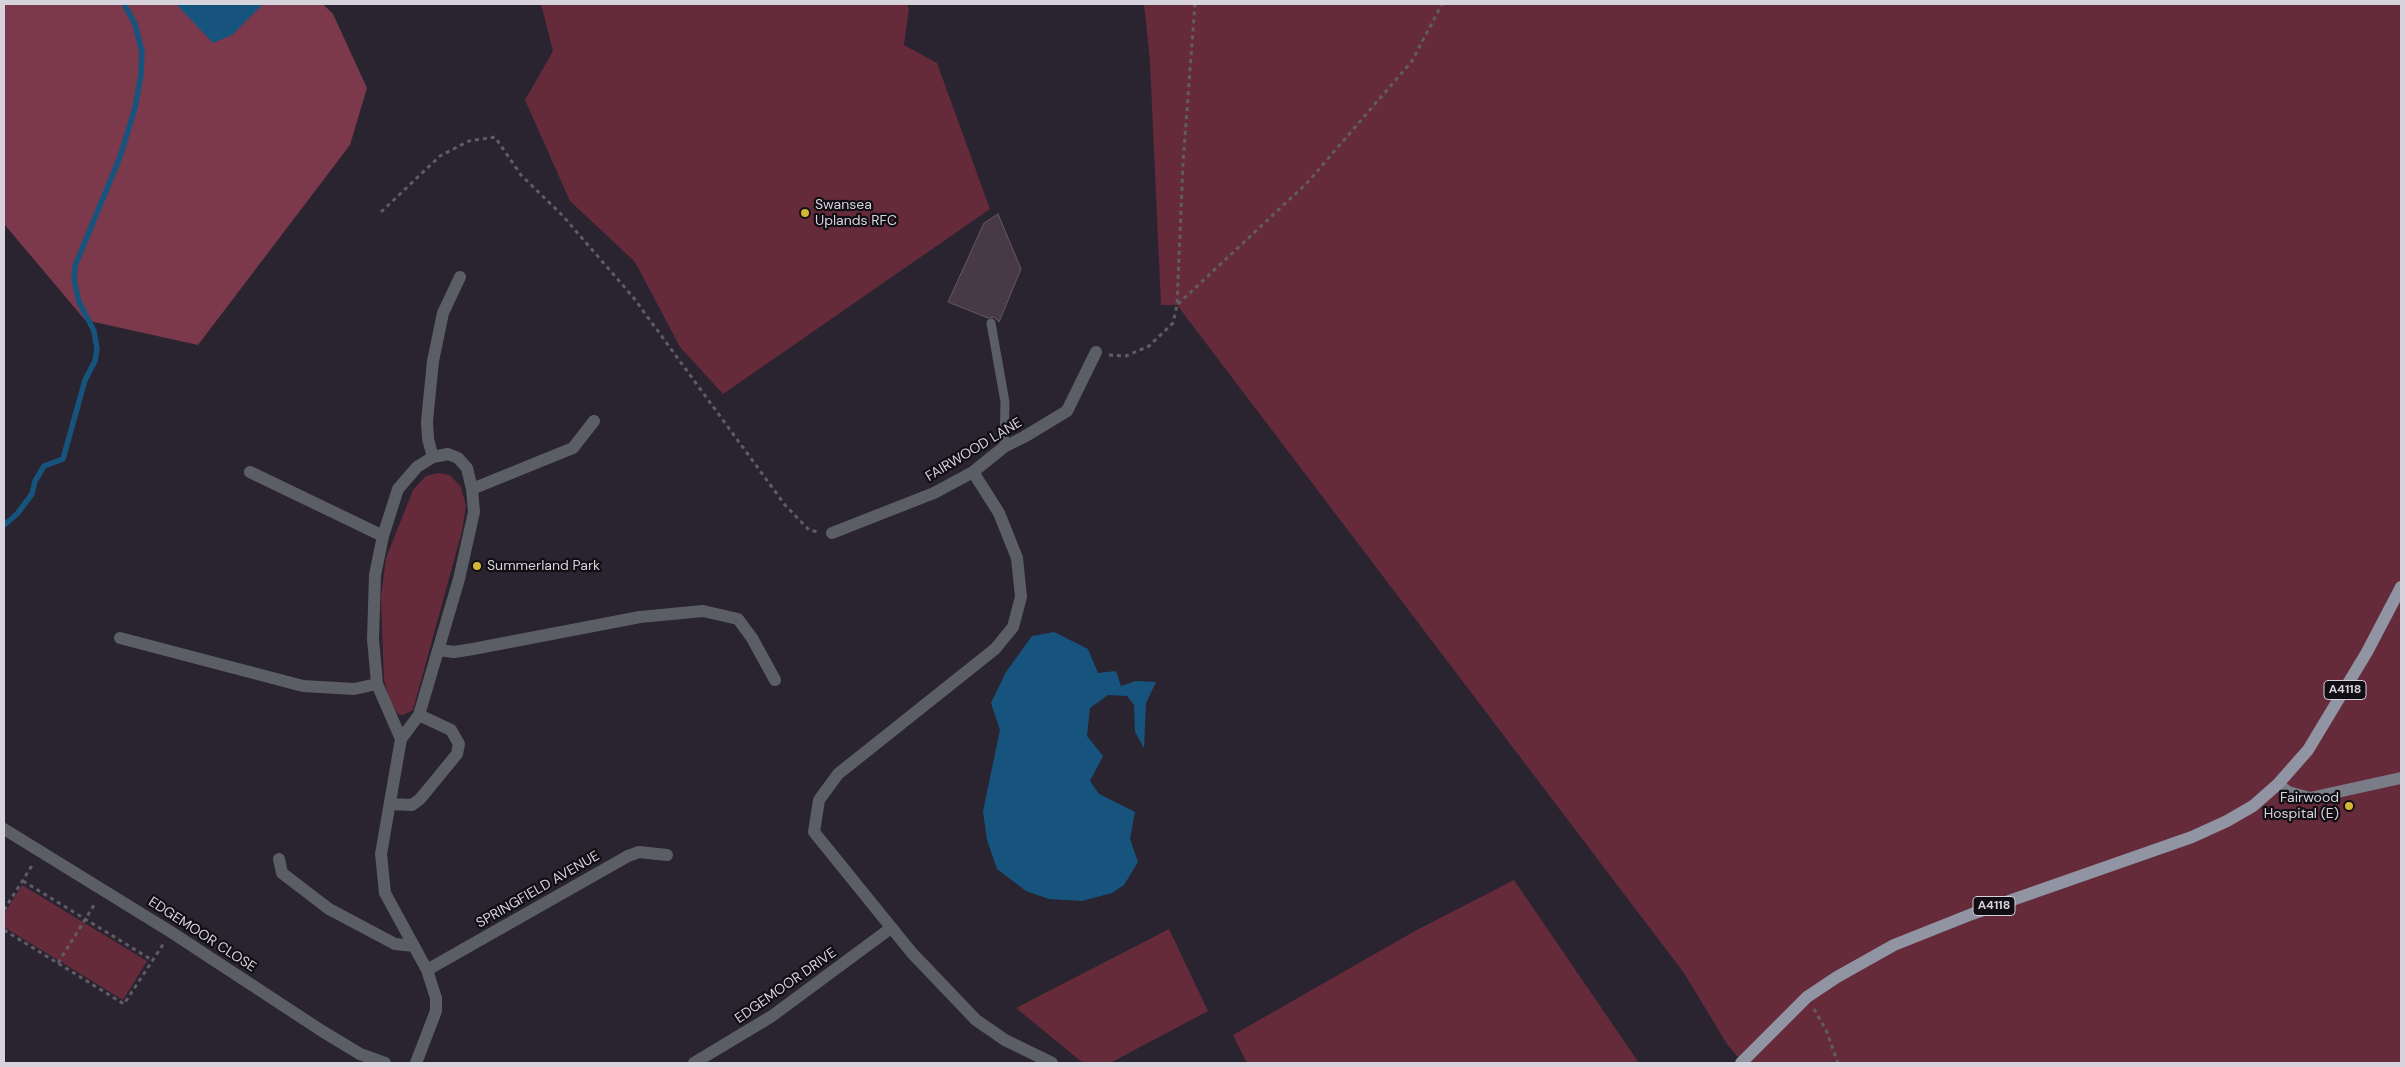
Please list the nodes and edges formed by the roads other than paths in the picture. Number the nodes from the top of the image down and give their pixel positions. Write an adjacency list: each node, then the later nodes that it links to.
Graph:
1 (460, 277): 6 (street)
2 (991, 323): 5 (lane)
3 (1096, 352): 5 (street, FAIRWOOD LANE)
4 (594, 421): 9 (street)
5 (1004, 447): 8 (street, FAIRWOOD LANE)
6 (433, 457): 9 (street); 11 (street)
7 (250, 472): 11 (street)
8 (973, 472): 10 (street, FAIRWOOD LANE); 25 (street)
9 (472, 489): 14 (street)
10 (832, 533)
11 (383, 536): 16 (street)
12 (2401, 587): 20 (main road, A4118)
13 (120, 638): 16 (street)
14 (439, 650): 15 (street); 17 (street)
15 (775, 680)
16 (377, 684): 18 (street)
17 (419, 715): 18 (street); 21 (street)
18 (401, 739): 21 (street)
19 (2401, 778): 20 (main road)
20 (2278, 784): 32 (main road, A4118)
21 (390, 804): 26 (street)
22 (4, 829): 28 (street, EDGEMOOR CLOSE)
23 (667, 855): 27 (street, SPRINGFIELD AVENUE)
24 (279, 859): 26 (street)
25 (891, 928): 30 (street, EDGEMOOR DRIVE); 31 (street)
26 (414, 946): 27 (street)
27 (427, 970): 29 (street)
28 (385, 1063)
29 (416, 1063)
30 (694, 1063)
31 (1052, 1063)
32 (1741, 1063)

